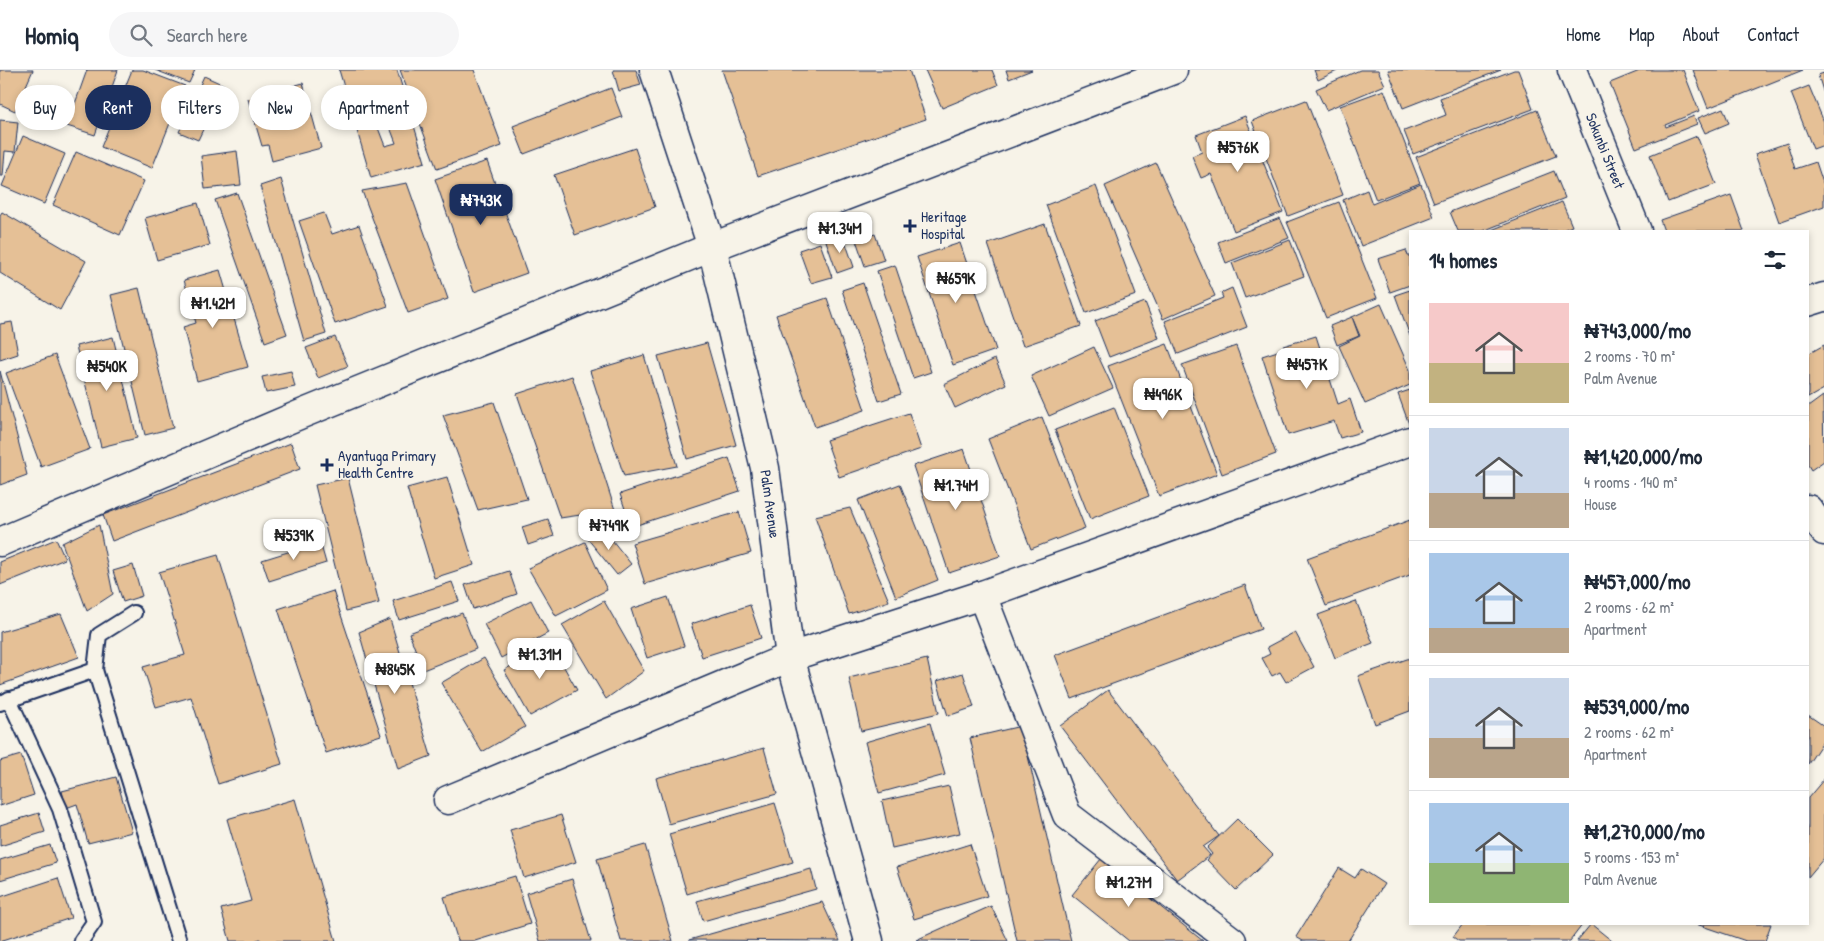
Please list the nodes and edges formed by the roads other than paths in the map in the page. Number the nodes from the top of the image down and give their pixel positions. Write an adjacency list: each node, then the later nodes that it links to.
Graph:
1 (654, 70): 5 (street, Palm Avenue)
2 (1174, 70): 5 (street)
3 (1572, 70): 4 (street, Sokunbi Street)
4 (1637, 230)
5 (712, 247): 11 (street); 14 (street, Palm Avenue)
6 (1824, 297): 7 (street)
7 (1809, 302)
8 (1409, 441): 12 (street)
9 (1809, 510): 10 (street)
10 (1824, 531)
11 (0, 542)
12 (982, 595): 14 (street); 21 (street)
13 (134, 613): 15 (lane)
14 (790, 657): 17 (street); 20 (street, Palm Avenue)
15 (95, 670): 16 (lane); 19 (lane)
16 (5, 701): 18 (lane)
17 (448, 800)
18 (81, 941)
19 (179, 941)
20 (869, 941)
21 (1232, 941)

